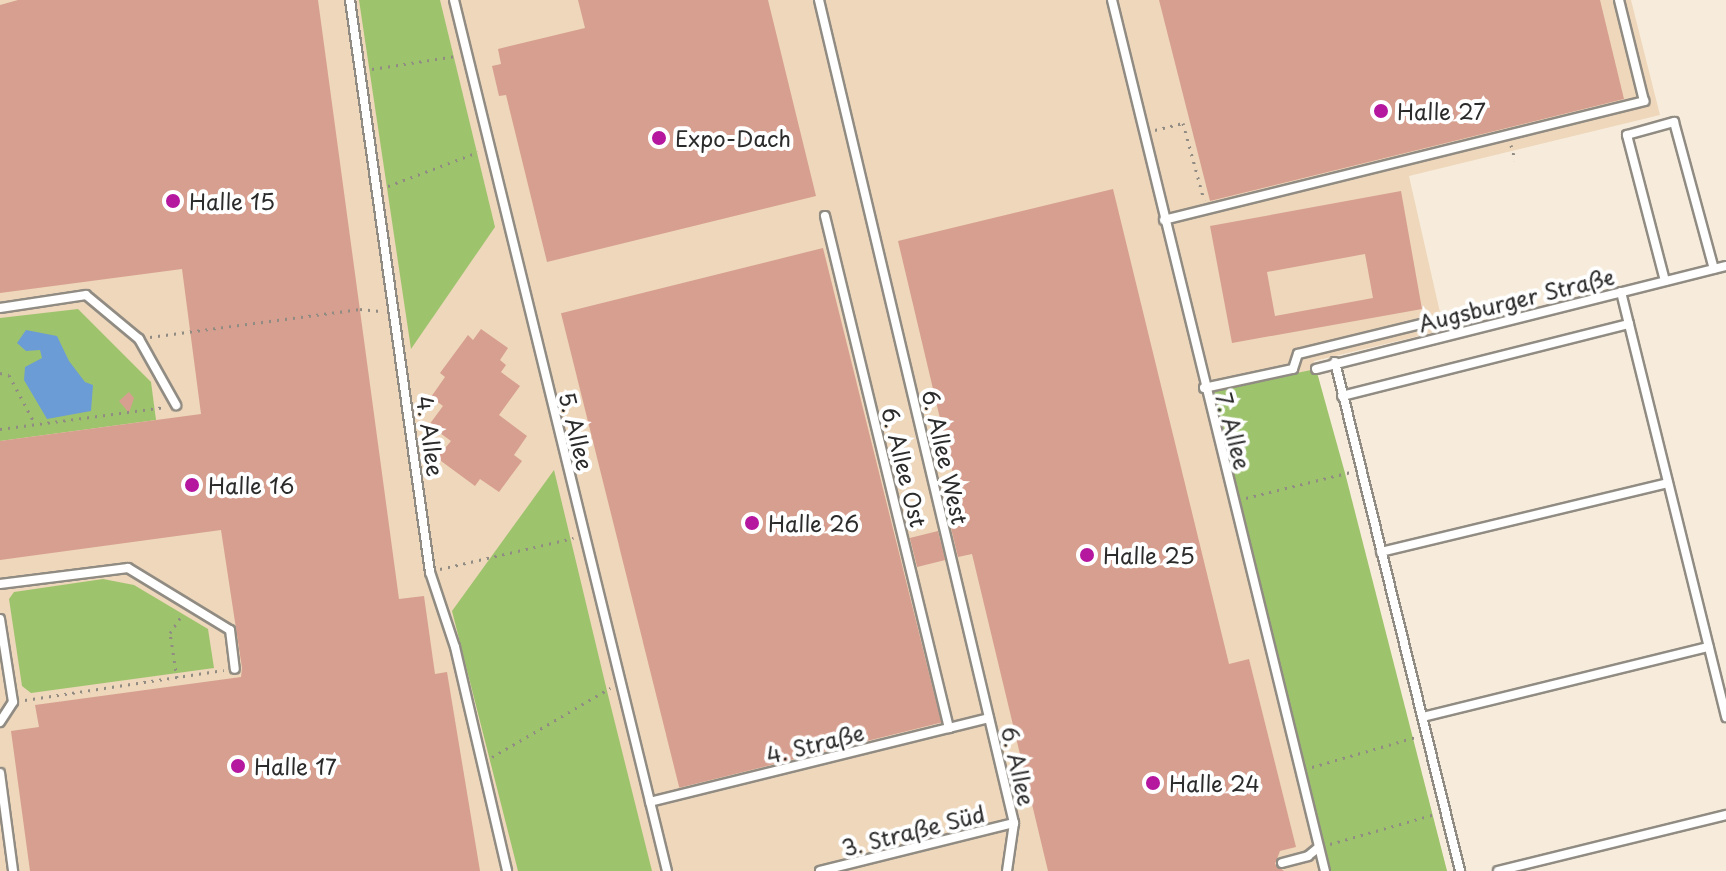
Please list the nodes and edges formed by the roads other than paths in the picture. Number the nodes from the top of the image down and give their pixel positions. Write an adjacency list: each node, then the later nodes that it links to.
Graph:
1 (350, 0): 42 (lane, 4. Allee)
2 (454, 0): 34 (lane, 5. Allee)
3 (819, 0): 30 (lane, 6. Allee West)
4 (1112, 0): 7 (lane, 7. Allee)
5 (1619, 0): 7 (lane)
6 (825, 216): 32 (lane, 6. Allee Ost)
7 (1164, 220): 17 (lane, 7. Allee)
8 (1726, 266): 9 (lane, Augsburger Straße)
9 (1714, 269): 10 (lane, Augsburger Straße); 10 (lane)
10 (1665, 281): 11 (lane, Augsburger Straße)
11 (1621, 292): 14 (lane); 15 (lane, Augsburger Straße)
12 (0, 308): 19 (lane)
13 (1421, 324): 17 (lane)
14 (1629, 324): 18 (lane); 20 (lane)
15 (1335, 362): 16 (lane, Augsburger Straße); 18 (lane)
16 (1316, 369)
17 (1204, 388): 39 (lane, 7. Allee)
18 (1342, 396): 21 (lane)
19 (176, 405)
20 (1668, 483): 21 (lane); 24 (lane)
21 (1381, 552): 28 (lane)
22 (0, 584): 25 (lane)
23 (0, 619): 26 (lane)
24 (1709, 647): 28 (lane); 29 (lane)
25 (235, 669)
26 (13, 702): 27 (lane); 31 (lane)
27 (0, 705)
28 (1423, 717): 47 (lane)
29 (1726, 717)
30 (989, 718): 32 (lane, 4. Straße); 37 (lane, 6. Allee)
31 (0, 722)
32 (949, 728): 34 (lane, 4. Straße)
33 (0, 773): 38 (lane)
34 (650, 802): 43 (lane, 5. Allee)
35 (1726, 815): 48 (lane)
36 (0, 822): 38 (lane)
37 (1014, 823): 44 (lane, 3. Straße Süd); 45 (lane, 6. Allee)
38 (3, 832): 41 (lane)
39 (1319, 847): 40 (lane); 46 (lane, 7. Allee)
40 (1282, 863)
41 (13, 871)
42 (507, 871)
43 (667, 871)
44 (820, 871)
45 (1007, 871)
46 (1325, 871)
47 (1460, 871)
48 (1498, 871)

